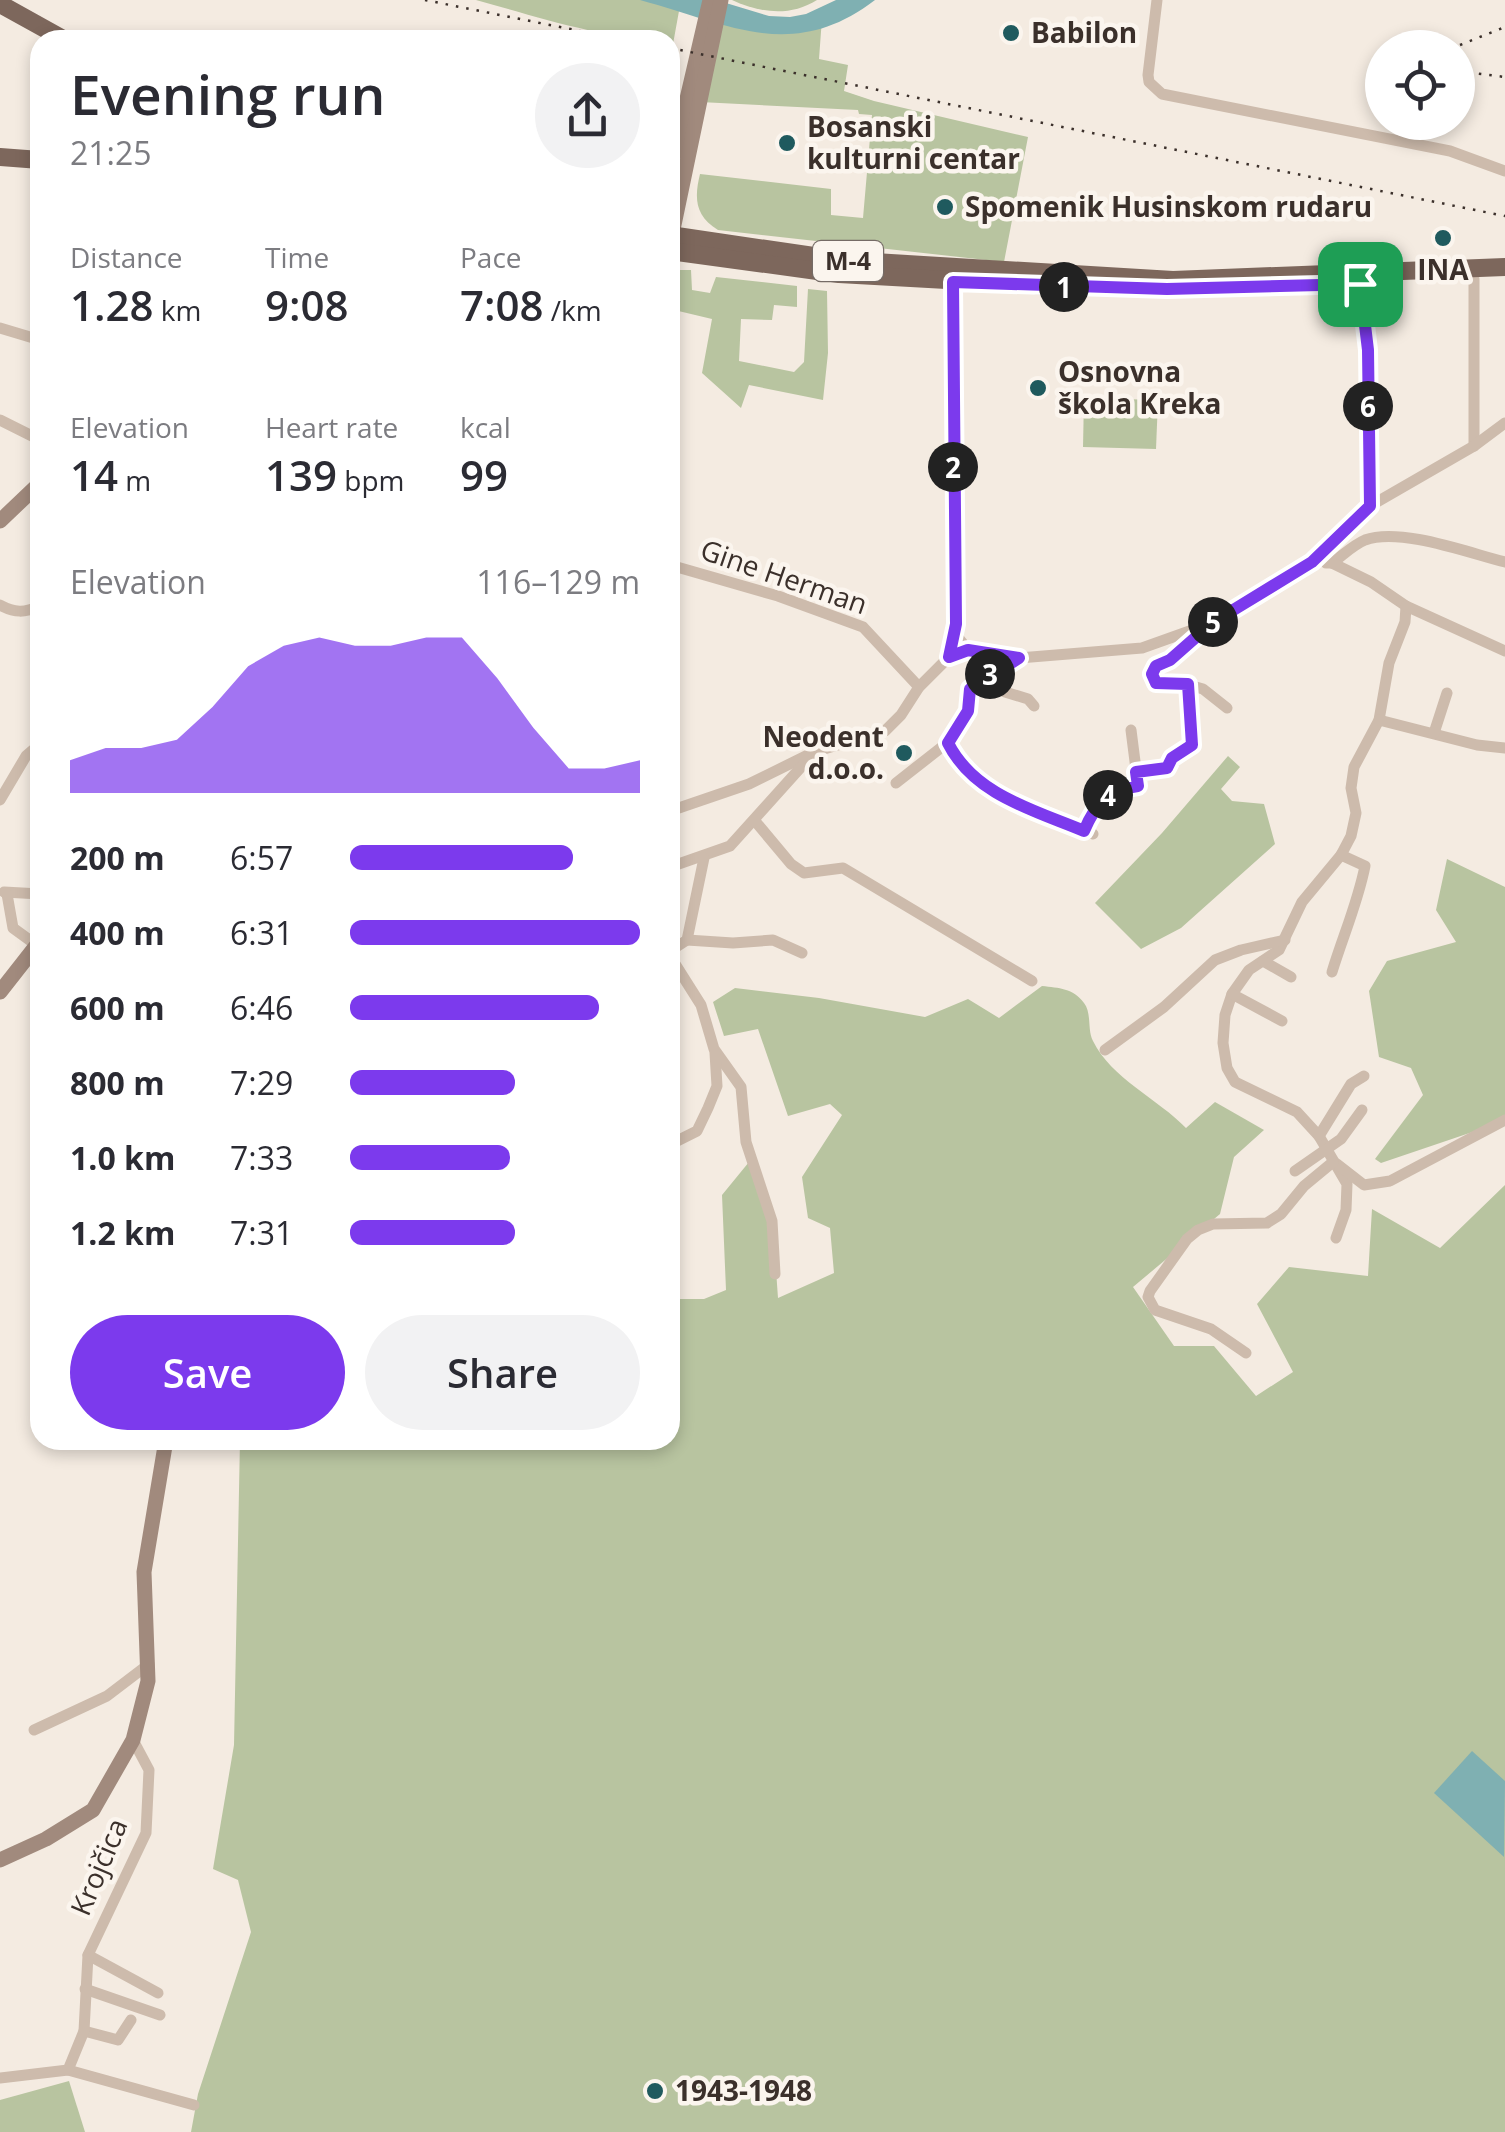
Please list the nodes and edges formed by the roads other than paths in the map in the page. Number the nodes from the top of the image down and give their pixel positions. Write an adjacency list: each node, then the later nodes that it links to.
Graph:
1 (710, 0): 6 (main road)
2 (721, 0): 6 (main road)
3 (1157, 0): 10 (street)
4 (0, 4): 5 (main road)
5 (48, 30)
6 (706, 44): 7 (main road); 11 (main road)
7 (680, 136)
8 (0, 157): 9 (main road)
9 (30, 159)
10 (1505, 172)
11 (680, 186)
12 (680, 242): 14 (main road, M-4)
13 (680, 243): 17 (main road, M-4)
14 (1505, 266)
15 (1505, 278): 16 (main road, M-4)
16 (1474, 279): 18 (main road, M-4); 24 (street)
17 (953, 282): 18 (main road, M-4); 36 (street)
18 (1360, 284): 26 (street)
19 (0, 328): 20 (street)
20 (30, 337)
21 (0, 420): 23 (street)
22 (1505, 423): 24 (street)
23 (30, 435)
24 (1474, 446): 26 (street)
25 (30, 492): 27 (main road)
26 (1370, 506): 28 (street)
27 (0, 521)
28 (1312, 562): 30 (street); 35 (street)
29 (1505, 562): 30 (street)
30 (1332, 564): 33 (street)
31 (680, 568): 43 (street, Gine Herman)
32 (0, 604): 34 (street)
33 (1406, 606): 37 (street); 47 (street)
34 (30, 611)
35 (1212, 623): 40 (street); 42 (street)
36 (956, 635): 38 (street); 39 (street)
37 (1503, 647)
38 (968, 650): 39 (street); 40 (street)
39 (949, 657): 43 (street)
40 (1019, 658): 41 (street)
41 (994, 672): 45 (street); 50 (street)
42 (1188, 684): 46 (street); 54 (street)
43 (919, 686): 52 (street)
44 (1447, 693): 49 (street)
45 (1034, 706)
46 (1227, 708)
47 (1378, 720): 49 (street); 59 (street)
48 (1130, 730): 54 (street)
49 (1434, 733): 51 (street)
50 (948, 743): 54 (street); 55 (street)
51 (1505, 748)
52 (814, 752): 57 (street); 58 (street)
53 (30, 753): 56 (street)
54 (1136, 772)
55 (896, 784)
56 (0, 800)
57 (680, 808)
58 (755, 821): 60 (street); 74 (street)
59 (1341, 855): 66 (street); 72 (street)
60 (704, 858): 61 (street); 65 (street)
61 (680, 864)
62 (3, 892): 63 (street); 64 (street)
63 (30, 893)
64 (30, 938)
65 (687, 940): 67 (street); 69 (street)
66 (1285, 940): 70 (street); 79 (street)
67 (680, 945)
68 (30, 951): 75 (main road)
69 (802, 952)
70 (1262, 961): 73 (street); 76 (street)
71 (680, 969): 78 (street)
72 (1332, 972)
73 (1291, 977)
74 (1032, 982)
75 (0, 992)
76 (1232, 994): 77 (street); 83 (street)
77 (1282, 1021)
78 (714, 1049): 84 (street); 89 (street)
79 (1105, 1050)
80 (1364, 1076): 83 (street)
81 (1362, 1110): 85 (street)
82 (1505, 1120): 86 (street)
83 (1318, 1136): 85 (street)
84 (680, 1140)
85 (1324, 1150): 86 (street); 87 (street)
86 (1333, 1162): 88 (street); 90 (street)
87 (1295, 1171)
88 (1336, 1238)
89 (775, 1274)
90 (1246, 1353)
91 (164, 1450): 92 (main road, Krojčica)
92 (149, 1664): 93 (street); 94 (main road, Krojčica)
93 (34, 1730)
94 (134, 1740): 95 (main road, Krojčica); 96 (street, Krojčica)
95 (0, 1860)
96 (88, 1955): 97 (street, Krojčica); 98 (street, Krojčica)
97 (85, 1988): 99 (street); 101 (street, Krojčica)
98 (158, 1994)
99 (160, 2015)
100 (132, 2020): 101 (street)
101 (84, 2031): 102 (street, Krojčica)
102 (68, 2070): 103 (street); 104 (street)
103 (0, 2078)
104 (194, 2104)

